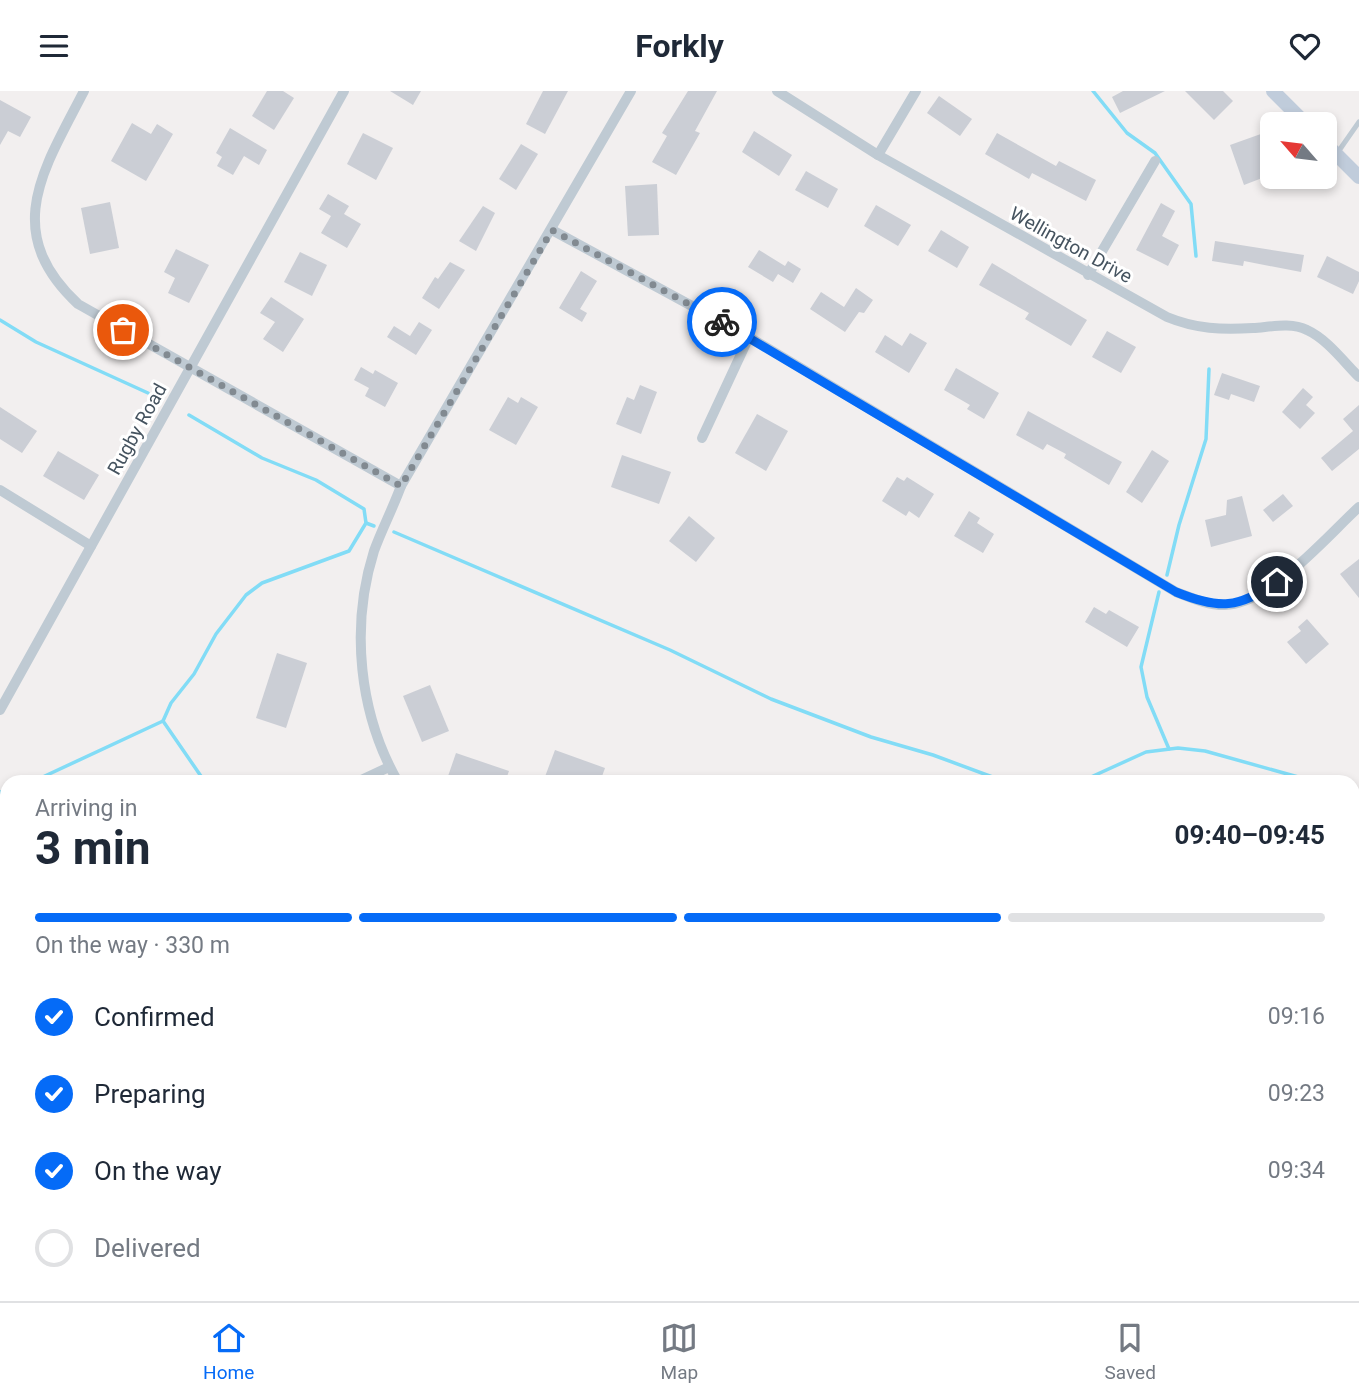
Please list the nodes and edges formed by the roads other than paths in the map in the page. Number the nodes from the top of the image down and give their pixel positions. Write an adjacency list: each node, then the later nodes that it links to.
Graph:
1 (69, 91): 7 (street)
2 (344, 91): 17 (street, Rugby Road)
3 (631, 91): 14 (street)
4 (777, 91): 10 (street, Wellington Drive)
5 (916, 91): 10 (street)
6 (1273, 91): 8 (street)
7 (82, 94): 17 (street)
8 (1294, 112)
9 (1359, 122): 11 (lane)
10 (878, 155): 15 (street, Wellington Drive)
11 (1337, 155): 13 (street)
12 (1155, 162): 15 (street)
13 (1359, 177)
14 (552, 230): 16 (street); 20 (street)
15 (1088, 275): 18 (street, Wellington Drive)
16 (749, 337): 19 (street); 22 (street)
17 (190, 368): 20 (street); 23 (street, Rugby Road)
18 (1359, 377)
19 (702, 438)
20 (401, 486): 25 (street)
21 (0, 490): 23 (street)
22 (1359, 507)
23 (91, 545): 24 (street, Rugby Road)
24 (0, 709)
25 (389, 767): 26 (street); 27 (street)
26 (372, 775)
27 (394, 775)

